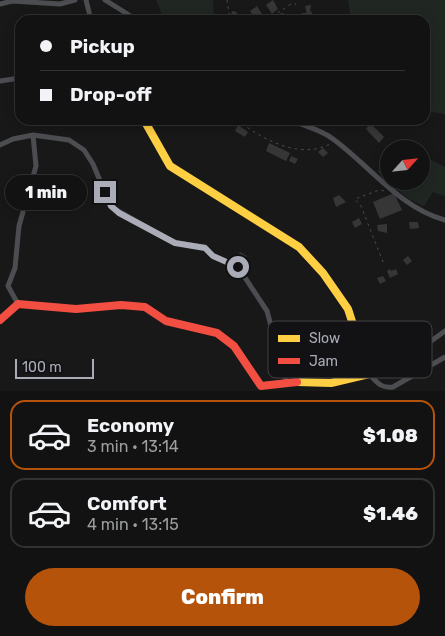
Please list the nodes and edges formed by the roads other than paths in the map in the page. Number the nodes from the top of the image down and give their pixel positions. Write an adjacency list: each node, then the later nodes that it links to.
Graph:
1 (75, 0): 4 (street)
2 (86, 0): 5 (street)
3 (107, 1): 6 (street)
4 (0, 4)
5 (89, 15)
6 (129, 15)
7 (15, 79): 8 (street)
8 (0, 81)
9 (147, 125): 17 (street)
10 (302, 125): 13 (street)
11 (33, 135): 12 (street); 14 (street); 16 (street)
12 (0, 146)
13 (445, 220)
14 (18, 304): 15 (street); 27 (street)
15 (0, 320)
16 (270, 321)
17 (352, 321)
18 (445, 332): 19 (street)
19 (432, 341)
20 (445, 357): 21 (street)
21 (432, 364)
22 (286, 378): 26 (street)
23 (360, 378): 26 (street)
24 (373, 378): 25 (street)
25 (409, 378)
26 (288, 384): 27 (street)
27 (260, 389)

